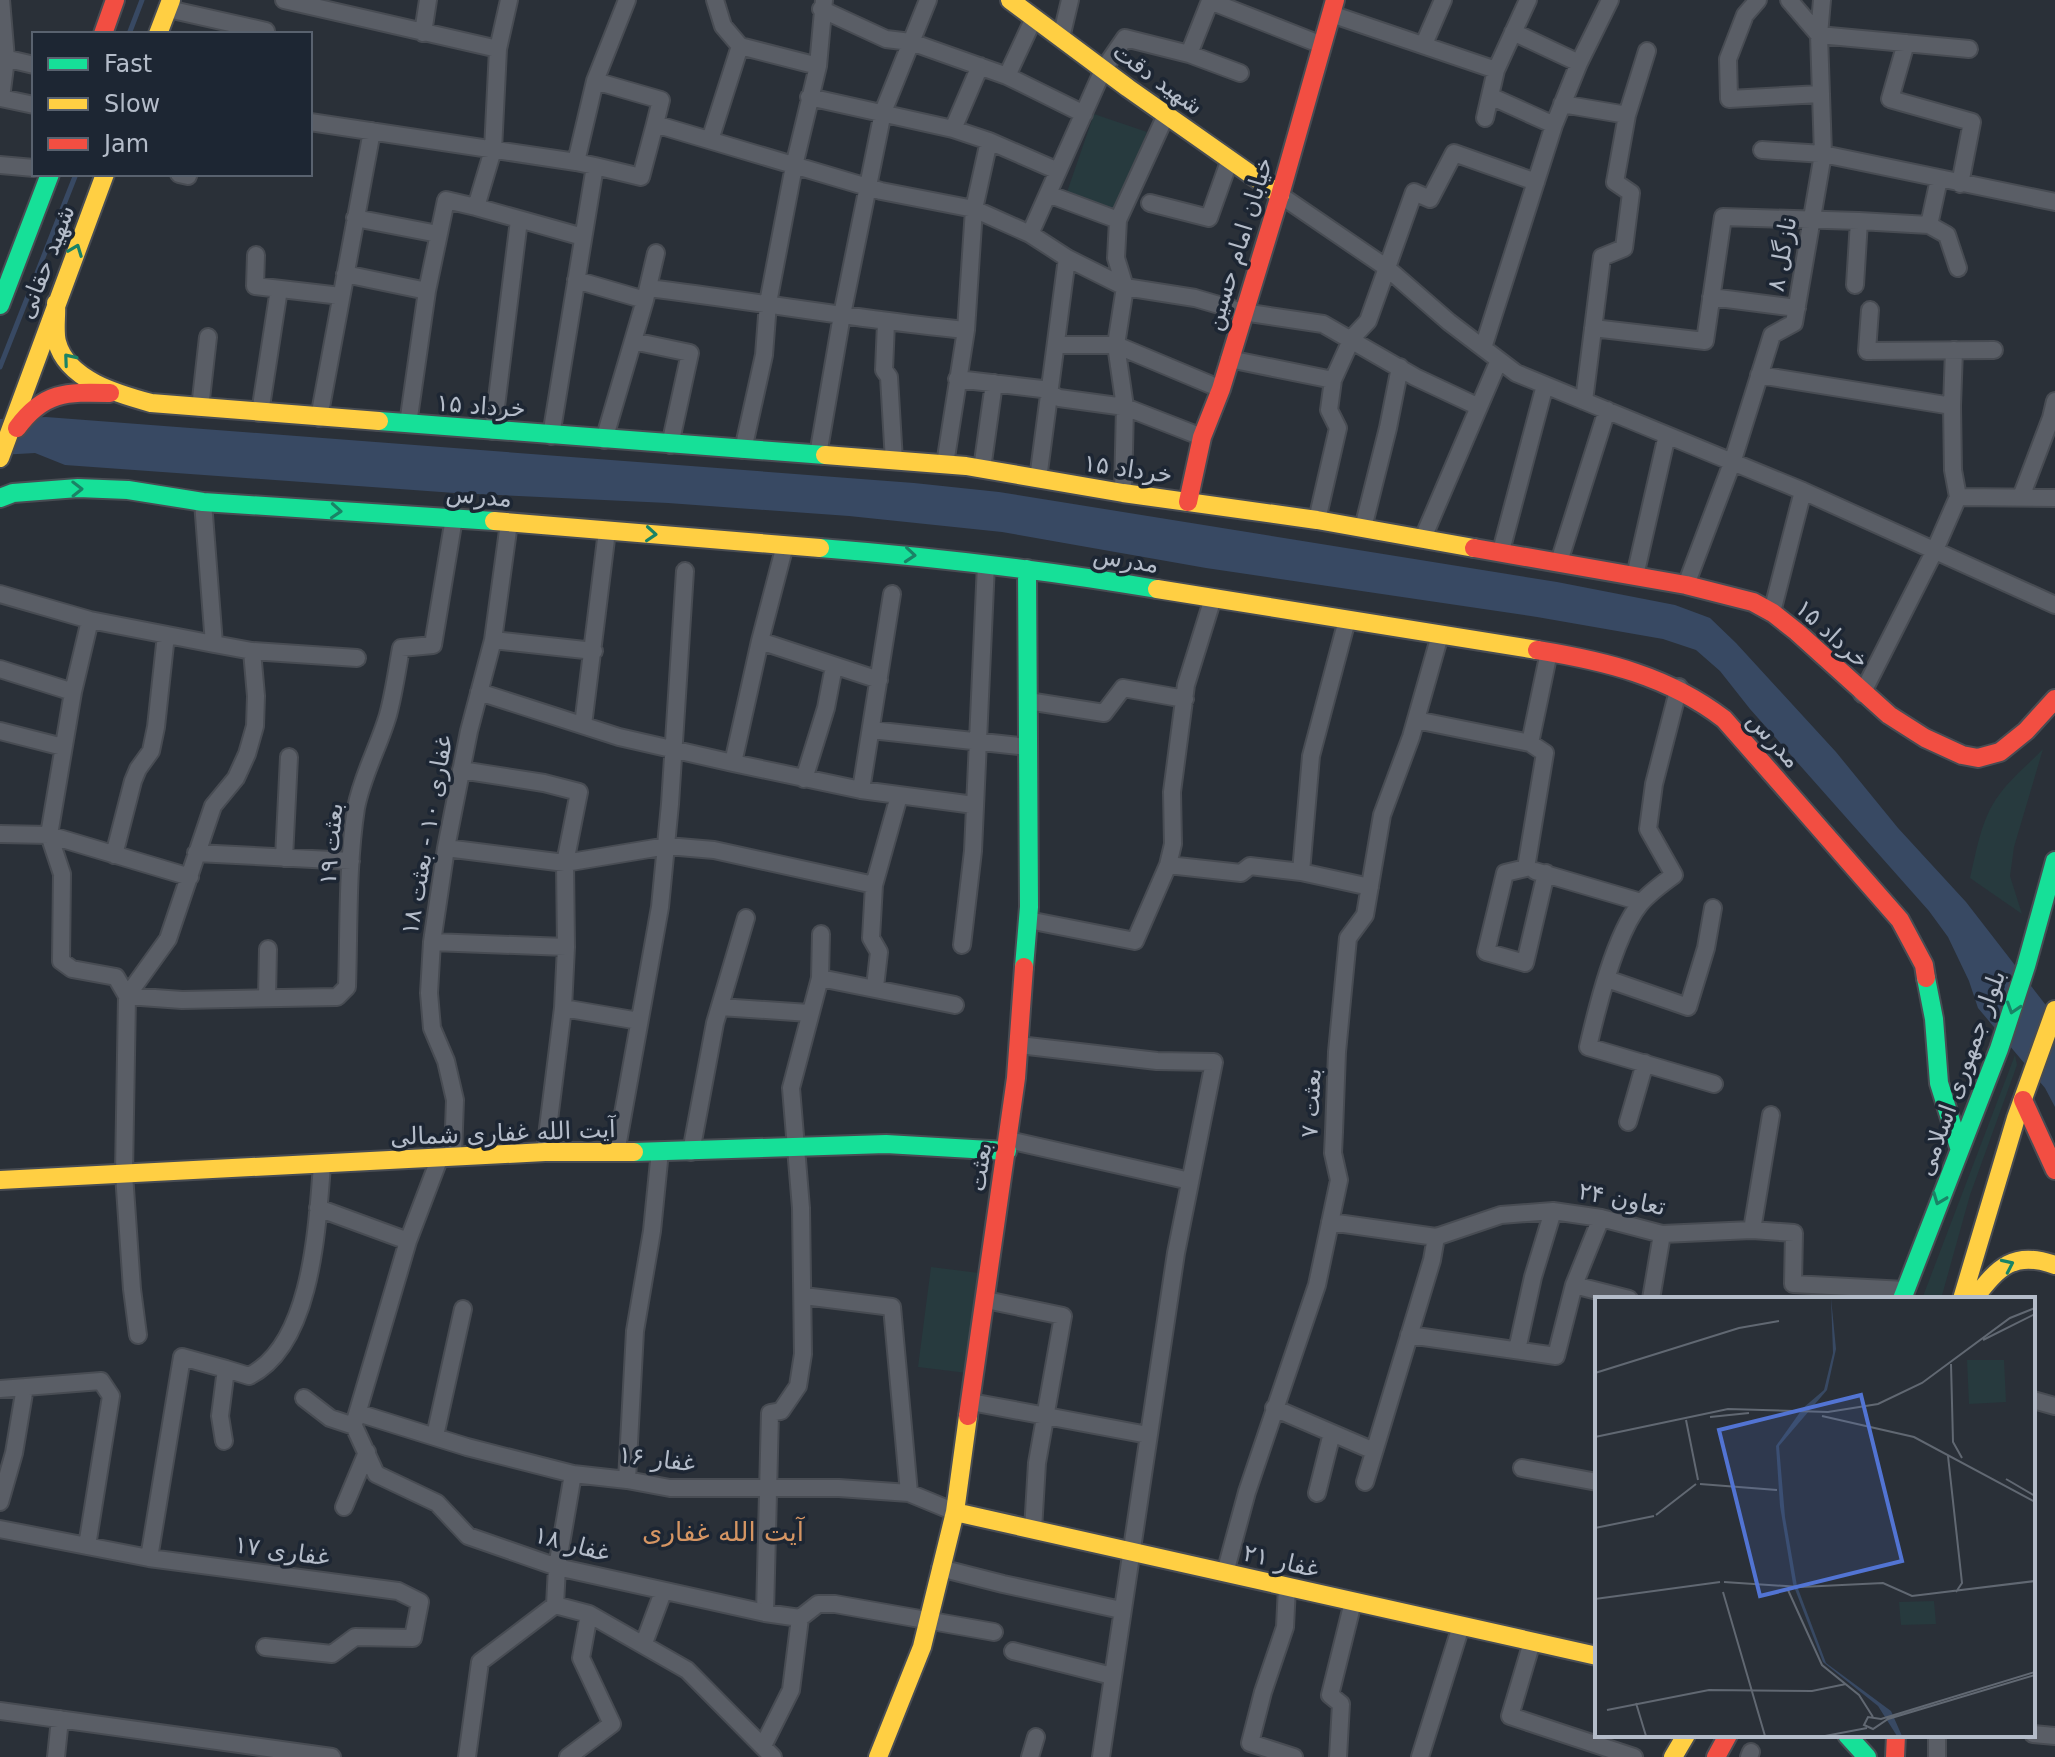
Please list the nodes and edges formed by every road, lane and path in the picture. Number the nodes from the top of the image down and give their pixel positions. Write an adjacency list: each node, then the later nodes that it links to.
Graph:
1 (1, 0): 38 (street)
2 (284, 0): 17 (street)
3 (428, 0): 26 (street)
4 (509, 0): 34 (street)
5 (627, 0): 47 (street)
6 (715, 0): 33 (street)
7 (928, 0): 29 (street)
8 (1010, 0): 21 (street, شهید دقت)
9 (1070, 0): 28 (street)
10 (1443, 0): 31 (street)
11 (1528, 0): 25 (street)
12 (1610, 0): 39 (street)
13 (1758, 0): 48 (street)
14 (1789, 0): 27 (street)
15 (1822, 0): 27 (street, نازگل ۸)
16 (109, 1): 23 (street)
17 (321, 4): 26 (street)
18 (822, 4): 29 (street); 41 (street)
19 (170, 5): 22 (street); 24 (street)
20 (1333, 7): 31 (street); 32 (street, خیابان امام حسین)
21 (1034, 18): 28 (street, شهید دقت); 46 (street)
22 (266, 31)
23 (103, 32)
24 (159, 32)
25 (1513, 32): 39 (street); 44 (street)
26 (423, 33): 34 (street)
27 (1819, 35): 30 (street); 48 (street, نازگل ۸)
28 (1061, 38): 43 (street, شهید دقت)
29 (911, 42): 42 (street); 53 (street)
30 (1906, 43): 35 (street); 79 (street)
31 (1424, 44): 44 (street)
32 (1322, 45): 37 (street); 82 (street, خیابان امام حسین)
33 (740, 46): 41 (street); 63 (street)
34 (498, 49): 65 (street)
35 (1969, 49)
36 (1647, 51): 56 (street)
37 (1189, 54): 43 (street); 45 (street)
38 (3, 58): 40 (street); 52 (street)
39 (1579, 63): 51 (street)
40 (32, 65)
41 (818, 66): 50 (street)
42 (980, 66): 46 (street); 61 (street)
43 (1103, 70): 54 (street); 55 (street, شهید دقت)
44 (1496, 70): 49 (street)
45 (1240, 73)
46 (1007, 76): 54 (street)
47 (595, 81): 59 (street); 69 (street)
48 (1821, 94): 67 (street, نازگل ۸)
49 (1490, 96): 57 (street); 60 (street)
50 (809, 97): 53 (street); 72 (street)
51 (1562, 104): 56 (street); 60 (street)
52 (32, 105)
53 (883, 112): 61 (street); 80 (street)
54 (1084, 114): 74 (street)
55 (1166, 115): 68 (street, شهید دقت); 90 (street)
56 (1627, 115): 118 (street)
57 (1485, 118)
58 (312, 122): 62 (street)
59 (655, 124): 63 (street); 71 (street)
60 (1554, 125): 78 (street)
61 (953, 129): 64 (street)
62 (372, 131): 65 (street); 87 (street)
63 (710, 140): 72 (street)
64 (989, 141): 74 (street); 86 (street)
65 (493, 150): 69 (street); 85 (street)
66 (1762, 150): 67 (street)
67 (1823, 154): 77 (street); 88 (street, نازگل ۸)
68 (1230, 159): 82 (street, شهید دقت); 84 (street)
69 (576, 162): 71 (street)
70 (0, 165): 73 (street)
71 (595, 166): 95 (street)
72 (794, 166): 80 (street); 111 (street)
73 (32, 168)
74 (1058, 171): 81 (street)
75 (49, 176): 112 (street, شهید حقانی)
76 (104, 176): 110 (street, شهید حقانی, one-way to 76)
77 (1939, 179): 79 (street); 92 (street)
78 (1536, 182): 99 (street); 125 (street)
79 (1960, 184): 83 (street)
80 (869, 188): 86 (street); 116 (street)
81 (1048, 194): 90 (street); 94 (street)
82 (1280, 195): 99 (street); 115 (street, خیابان امام حسین)
83 (2055, 202)
84 (1150, 203)
85 (476, 207): 89 (street); 93 (street)
86 (974, 209): 94 (street); 119 (street)
87 (355, 218): 93 (street); 101 (street)
88 (1812, 219): 91 (street); 109 (street); 113 (street, نازگل ۸)
89 (519, 220): 95 (street); 151 (street)
90 (1118, 220): 104 (street)
91 (1859, 221): 92 (street); 103 (street)
92 (1929, 225): 100 (street)
93 (438, 234): 106 (street)
94 (1030, 234): 98 (street)
95 (583, 237): 102 (street)
96 (656, 253): 107 (street)
97 (256, 255): 105 (street)
98 (1067, 258): 104 (street); 123 (street)
99 (1387, 268): 121 (street); 125 (street)
100 (1958, 268)
101 (345, 274): 106 (street); 108 (street)
102 (576, 280): 107 (street); 153 (street)
103 (1855, 285)
104 (1125, 287): 115 (street); 124 (street)
105 (279, 289): 108 (street); 147 (street)
106 (427, 291): 150 (street)
107 (647, 294): 111 (street); 122 (street)
108 (341, 296): 148 (street)
109 (1711, 297): 113 (street); 118 (street)
110 (56, 303): 138 (street, one-way to 110); 141 (street, شهید حقانی)
111 (768, 303): 116 (street); 157 (street)
112 (0, 305)
113 (1797, 308): 131 (street, نازگل ۸)
114 (1870, 310): 126 (street)
115 (1243, 312): 121 (street); 128 (street, خیابان امام حسین)
116 (842, 315): 117 (street); 158 (street)
117 (886, 323): 119 (street); 160 (street)
118 (1593, 328): 139 (street)
119 (966, 330): 132 (street)
120 (208, 337): 145 (street)
121 (1352, 338): 130 (street); 133 (street)
122 (633, 341): 155 (street); 156 (street)
123 (1056, 345): 124 (street); 137 (street)
124 (1116, 345): 136 (street); 143 (street)
125 (1483, 348): 129 (street)
126 (1954, 350): 127 (street); 142 (street)
127 (1994, 350)
128 (1229, 359): 133 (street); 136 (street, خیابان امام حسین)
129 (1499, 360): 135 (street); 144 (street)
130 (1400, 367): 144 (street); 176 (street)
131 (1759, 375): 142 (street); 161 (street, نازگل ۸)
132 (957, 379): 134 (street); 162 (street)
133 (1333, 380): 174 (street)
134 (994, 383): 137 (street); 163 (street)
135 (1545, 385): 139 (street); 180 (street)
136 (1221, 389): 154 (street, خیابان امام حسین)
137 (1049, 393): 143 (street); 164 (street)
138 (116, 394): 141 (street); 145 (street, ۱۵ خرداد)
139 (1584, 401): 146 (street)
140 (2055, 401): 149 (street)
141 (26, 404): 159 (street, شهید حقانی)
142 (1952, 406): 167 (street)
143 (1125, 407): 154 (street); 166 (street)
144 (1479, 407): 178 (street)
145 (200, 408): 147 (street, ۱۵ خرداد)
146 (1607, 410): 152 (street); 182 (street)
147 (260, 413): 148 (street, ۱۵ خرداد)
148 (319, 418): 150 (street, ۱۵ خرداد)
149 (2053, 418): 168 (street)
150 (408, 424): 151 (street, ۱۵ خرداد)
151 (493, 431): 153 (street, ۱۵ خرداد)
152 (1667, 435): 161 (street); 186 (street)
153 (551, 436): 155 (street, ۱۵ خرداد)
154 (1202, 437): 172 (street, خیابان امام حسین)
155 (604, 440): 156 (street, ۱۵ خرداد)
156 (670, 445): 157 (street, ۱۵ خرداد)
157 (743, 450): 158 (street, ۱۵ خرداد)
158 (818, 455): 160 (street, ۱۵ خرداد)
159 (0, 459)
160 (894, 461): 162 (street, ۱۵ خرداد)
161 (1732, 463): 165 (street); 187 (street, نازگل ۸)
162 (945, 464): 163 (street, ۱۵ خرداد)
163 (982, 469): 164 (street, ۱۵ خرداد)
164 (1038, 479): 166 (street, ۱۵ خرداد)
165 (1803, 491): 181 (street); 192 (street)
166 (1123, 493): 172 (street, ۱۵ خرداد)
167 (1958, 497): 168 (street); 181 (street)
168 (2021, 497): 170 (street)
169 (0, 498): 171 (street, مدرس, one-way to 171)
170 (2055, 498)
171 (203, 502): 173 (street, مدرس, one-way to 173); 199 (street)
172 (1188, 502): 174 (street, ۱۵ خرداد)
173 (454, 518): 175 (street, مدرس); 237 (street, بعثت ۱۹)
174 (1317, 520): 176 (street, ۱۵ خرداد)
175 (509, 523): 177 (street, مدرس); 197 (street, غفاری ۱۰ - بعثت ۱۸)
176 (1363, 528): 178 (street, ۱۵ خرداد)
177 (607, 531): 179 (street, مدرس, one-way to 179); 201 (street)
178 (1423, 538): 180 (street, ۱۵ خرداد)
179 (785, 545): 183 (street, مدرس, one-way to 183); 198 (street)
180 (1501, 551): 182 (street, ۱۵ خرداد)
181 (1934, 552): 191 (street); 210 (street)
182 (1559, 562): 186 (street, ۱۵ خرداد)
183 (986, 564): 184 (street, مدرس); 218 (street)
184 (1027, 569): 190 (street, مدرس); 212 (street, بعثت)
185 (685, 571): 222 (street)
186 (1635, 576): 187 (street, ۱۵ خرداد)
187 (1686, 585): 192 (street, ۱۵ خرداد)
188 (0, 594): 193 (street)
189 (892, 594): 206 (street)
190 (1213, 598): 194 (street, مدرس); 211 (street)
191 (2055, 605)
192 (1772, 612): 210 (street, ۱۵ خرداد)
193 (90, 620): 195 (street); 208 (street)
194 (1347, 620): 196 (street, مدرس); 242 (street)
195 (166, 635): 199 (street); 235 (street)
196 (1440, 635): 202 (street, مدرس); 214 (street, بعثت ۷)
197 (493, 640): 201 (street); 209 (street, غفاری ۱۰ - بعثت ۱۸)
198 (760, 641): 204 (street); 224 (street)
199 (214, 644): 200 (street)
200 (252, 651): 203 (street); 234 (street)
201 (594, 651): 215 (street)
202 (1549, 652): 207 (street, مدرس); 219 (street)
203 (357, 658)
204 (834, 666): 206 (street); 226 (street)
205 (0, 669): 208 (street)
206 (879, 680): 216 (street)
207 (1679, 687): 247 (street); 274 (street, مدرس)
208 (73, 692): 220 (street)
209 (479, 692): 215 (street); 225 (street, غفاری ۱۰ - بعثت ۱۸)
210 (1862, 694): 213 (street, ۱۵ خرداد)
211 (1185, 699): 212 (street); 240 (street)
212 (1028, 701): 221 (street, بعثت)
213 (2054, 701)
214 (1416, 720): 219 (street); 246 (street, بعثت ۷)
215 (583, 725): 222 (street)
216 (871, 730): 218 (street); 227 (street)
217 (0, 731): 220 (street)
218 (978, 742): 221 (street); 229 (street)
219 (1530, 743): 241 (street)
220 (63, 747): 231 (street)
221 (1028, 747): 250 (street, بعثت)
222 (674, 748): 224 (street); 232 (street)
223 (289, 757): 236 (street)
224 (733, 763): 226 (street)
225 (461, 770): 233 (street, غفاری ۱۰ - بعثت ۱۸); 239 (street)
226 (804, 779): 227 (street)
227 (861, 790): 228 (street)
228 (899, 796): 229 (street); 245 (street)
229 (974, 805): 253 (street)
230 (0, 834): 231 (street)
231 (49, 835): 235 (street); 259 (street)
232 (667, 846): 239 (street); 245 (street); 266 (street)
233 (446, 848): 239 (street); 252 (street, غفاری ۱۰ - بعثت ۱۸)
234 (196, 853): 236 (street); 244 (street)
235 (114, 855): 244 (street)
236 (284, 858): 237 (street)
237 (351, 861): 260 (street, بعثت ۱۹)
238 (2055, 861): 274 (street, بلوار جمهوری اسلامی, one-way to 274)
239 (565, 863): 254 (street)
240 (1168, 865): 242 (street); 250 (street)
241 (1526, 868): 243 (street); 243 (street)
242 (1301, 872): 246 (street)
243 (1546, 873): 247 (street)
244 (190, 877): 259 (street)
245 (874, 885): 258 (street)
246 (1370, 887): 289 (street, بعثت ۷)
247 (1641, 902): 257 (street)
248 (1713, 908): 257 (street)
249 (746, 918): 262 (street)
250 (1028, 920): 267 (street, بعثت)
251 (821, 934): 256 (street)
252 (432, 942): 254 (street); 280 (street, غفاری ۱۰ - بعثت ۱۸)
253 (962, 945)
254 (566, 947): 263 (street)
255 (268, 949): 260 (street)
256 (820, 978): 258 (street); 265 (street)
257 (1607, 979): 268 (street)
258 (875, 987): 261 (street)
259 (127, 996): 260 (street, بعثت ۱۹); 283 (street)
260 (267, 997)
261 (955, 1005)
262 (720, 1007): 265 (street); 278 (street)
263 (563, 1008): 266 (street); 277 (street)
264 (2055, 1010): 270 (street)
265 (809, 1013): 275 (street)
266 (639, 1021): 279 (street)
267 (1019, 1045): 273 (street, بعثت); 285 (street)
268 (1645, 1063): 269 (street); 272 (street)
269 (1714, 1084)
270 (2023, 1100): 282 (street); 301 (street)
271 (1771, 1115): 290 (street)
272 (1628, 1122)
273 (1008, 1146): 275 (street, آیت الله غفاری شمالی); 285 (street); 303 (street, بعثت)
274 (1959, 1147): 297 (street, بلوار جمهوری اسلامی, one-way to 297)
275 (797, 1148): 278 (street, آیت الله غفاری شمالی); 298 (street)
276 (660, 1151): 278 (street, آیت الله غفاری شمالی); 279 (street, آیت الله غفاری شمالی); 326 (street)
277 (545, 1152): 279 (street, آیت الله غفاری شمالی); 280 (street, آیت الله غفاری شمالی)
278 (691, 1152)
279 (616, 1153)
280 (446, 1157): 281 (street, آیت الله غفاری شمالی); 293 (street, غفاری ۱۰ - بعثت ۱۸)
281 (322, 1165): 283 (street, آیت الله غفاری شمالی); 286 (street)
282 (2055, 1170)
283 (124, 1174): 284 (street, آیت الله غفاری شمالی); 305 (street)
284 (0, 1180)
285 (1190, 1181): 319 (street)
286 (318, 1208): 293 (street); 308 (street)
287 (1553, 1211): 288 (street, تعاون ۲۴); 292 (street, تعاون ۲۴); 307 (street)
288 (1601, 1218): 291 (street, تعاون ۲۴); 295 (street)
289 (1330, 1222): 292 (street, تعاون ۲۴); 315 (street, بعثت ۷)
290 (1752, 1230): 291 (street, تعاون ۲۴); 296 (street, تعاون ۲۴)
291 (1662, 1234): 300 (street)
292 (1436, 1237): 306 (street)
293 (408, 1241): 317 (street, غفاری ۱۰ - بعثت ۱۸)
294 (2055, 1265): 302 (street, one-way to 294)
295 (1574, 1285): 299 (street); 307 (street)
296 (1790, 1291): 297 (street, تعاون ۲۴)
297 (1903, 1294)
298 (804, 1296): 329 (street); 330 (street)
299 (1621, 1297)
300 (1651, 1297)
301 (1963, 1297)
302 (1976, 1297)
303 (986, 1300): 313 (street, بعثت); 316 (street)
304 (463, 1309): 320 (street)
305 (138, 1335)
306 (1409, 1335): 307 (street); 322 (street)
307 (1517, 1350)
308 (226, 1369): 321 (street); 339 (street)
309 (25, 1387): 310 (street); 332 (street); 337 (street)
310 (0, 1389)
311 (304, 1398): 317 (street)
312 (2035, 1401): 314 (street)
313 (971, 1402): 316 (street); 334 (street, بعثت)
314 (2055, 1406)
315 (1274, 1408): 318 (street); 342 (street, بعثت ۷)
316 (1044, 1417): 319 (street); 336 (street)
317 (356, 1420): 320 (street, غفار ۱۶); 323 (street, غفار ۱۸)
318 (1332, 1433): 322 (street); 331 (street)
319 (1148, 1435): 338 (street)
320 (435, 1436): 325 (street, غفار ۱۶)
321 (224, 1441)
322 (1374, 1451): 327 (street)
323 (367, 1452): 333 (street); 340 (street, غفار ۱۸)
324 (1522, 1468): 328 (street)
325 (573, 1474): 326 (street, غفار ۱۶); 340 (street)
326 (627, 1480): 329 (street, غفار ۱۶)
327 (1365, 1482)
328 (1595, 1482)
329 (768, 1489): 330 (street, غفار ۱۶); 348 (street)
330 (909, 1493): 334 (street, غفار ۱۶)
331 (1317, 1493)
332 (0, 1502)
333 (344, 1507)
334 (955, 1512): 336 (street, غفار ۲۱); 341 (street, بعثت)
335 (0, 1529): 337 (street)
336 (1033, 1530): 338 (street, غفار ۲۱)
337 (87, 1546): 339 (street)
338 (1131, 1552): 342 (street, غفار ۲۱); 347 (street)
339 (149, 1558): 356 (street, غفاری ۱۷)
340 (557, 1567): 344 (street, غفار ۱۸); 346 (street)
341 (940, 1568): 347 (street); 351 (street, بعثت)
342 (1225, 1573): 343 (street, غفار ۲۱)
343 (1287, 1587): 345 (street, غفار ۲۱); 377 (street)
344 (663, 1592): 348 (street, غفار ۱۸); 355 (street)
345 (1353, 1602): 352 (street, غفار ۲۱); 378 (street)
346 (555, 1605): 349 (street); 372 (street)
347 (1121, 1610): 359 (street)
348 (765, 1613): 350 (street, غفار ۱۸)
349 (589, 1614): 355 (street); 373 (street)
350 (800, 1618): 351 (street, غفار ۱۸); 369 (street)
351 (928, 1622): 353 (street, غفار ۱۸); 374 (street, بعثت)
352 (1461, 1626): 354 (street, غفار ۲۱); 379 (street)
353 (994, 1632)
354 (1532, 1642): 358 (street, غفار ۲۱); 380 (street)
355 (644, 1643): 369 (street)
356 (265, 1647)
357 (1013, 1651): 359 (street)
358 (1595, 1656)
359 (1112, 1676): 376 (street)
360 (0, 1711): 361 (street)
361 (60, 1719): 370 (street); 371 (street)
362 (2035, 1734): 363 (street)
363 (2055, 1736)
364 (1036, 1737): 375 (street)
365 (1685, 1737): 381 (street)
366 (1727, 1737): 382 (street)
367 (1849, 1737): 383 (street)
368 (1896, 1737): 384 (street)
369 (768, 1752)
370 (56, 1757)
371 (332, 1757)
372 (467, 1757)
373 (568, 1757)
374 (878, 1757)
375 (1030, 1757)
376 (1101, 1757)
377 (1294, 1757)
378 (1338, 1757)
379 (1420, 1757)
380 (1634, 1757)
381 (1673, 1757)
382 (1716, 1757)
383 (1867, 1757)
384 (1895, 1757)

